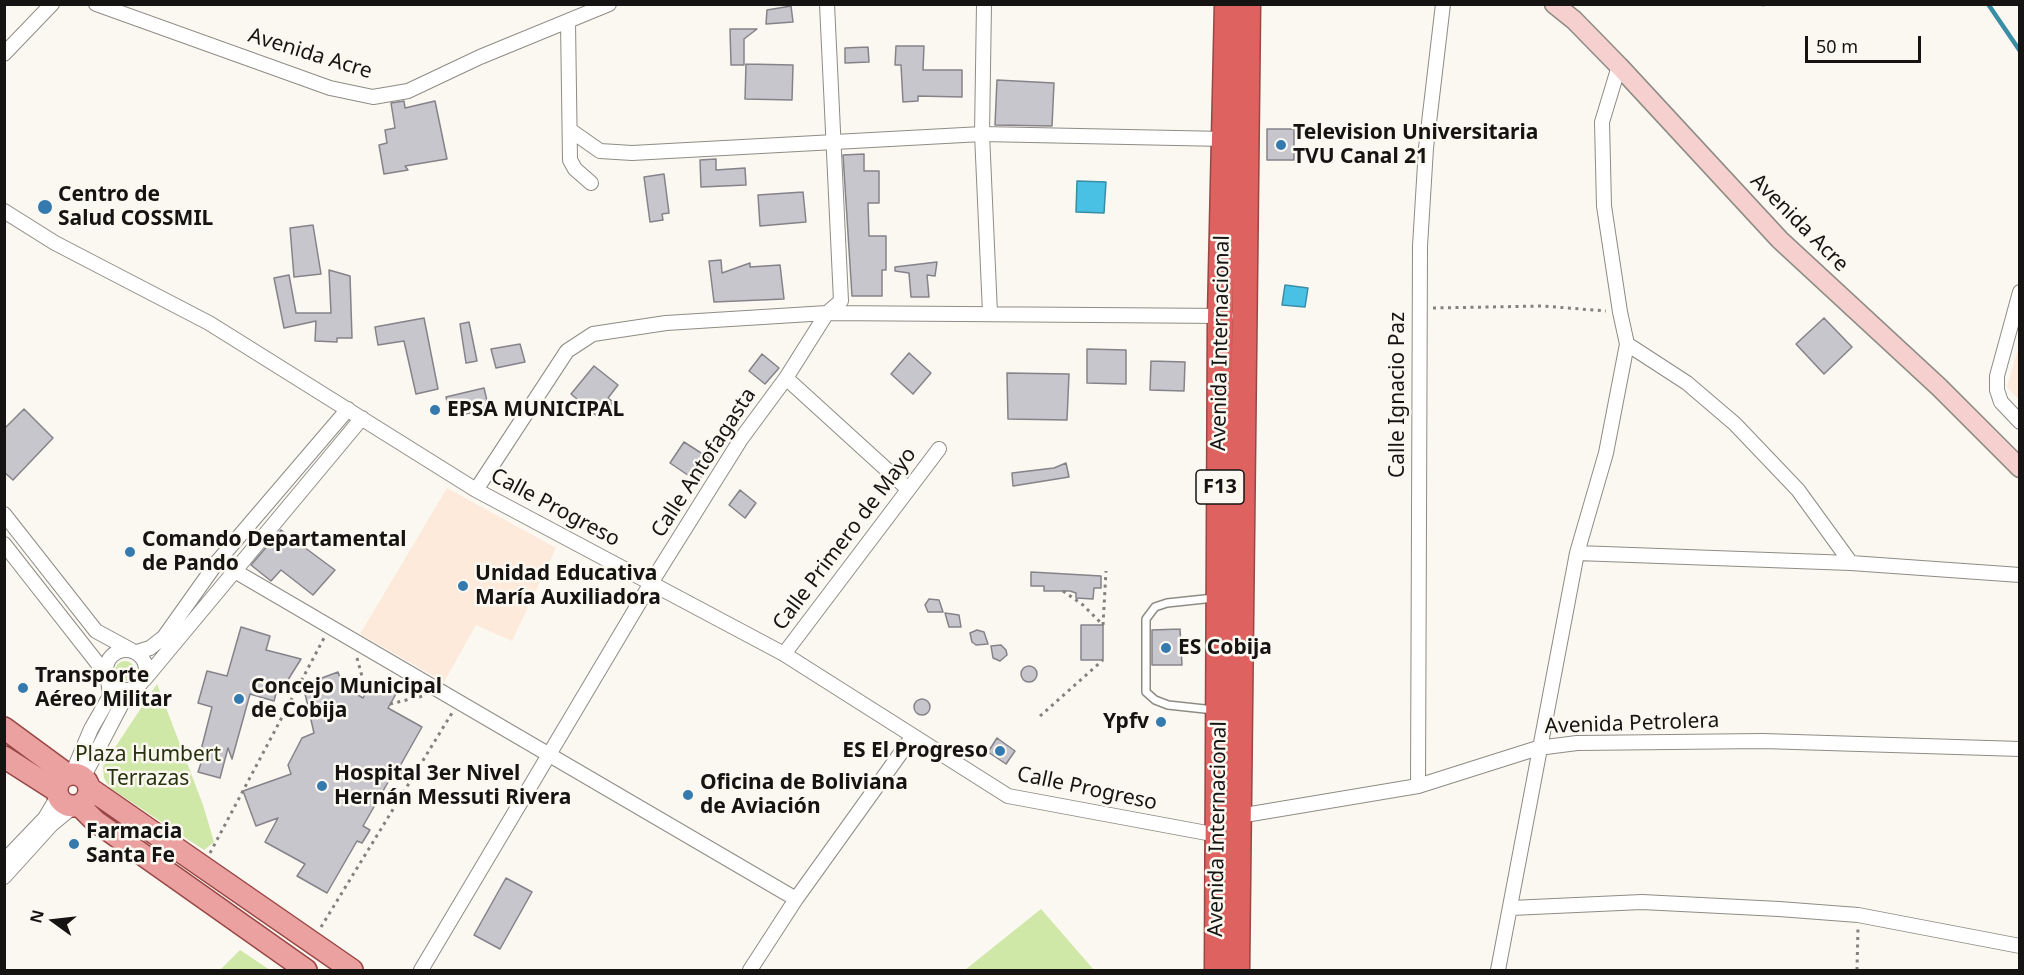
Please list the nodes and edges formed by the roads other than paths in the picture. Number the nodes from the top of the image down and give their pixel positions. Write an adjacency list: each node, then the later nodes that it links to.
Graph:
1 (52, 4): 12 (street)
2 (96, 4): 11 (street, Avenida Acre)
3 (609, 4): 10 (street, Avenida Acre)
4 (827, 4): 17 (street, Calle Antofagasta)
5 (984, 4): 15 (street)
6 (1227, 4): 16 (highway, Avenida Internacional / F13)
7 (1248, 4): 23 (highway, Avenida Internacional / F13)
8 (1443, 4): 54 (street, Calle Ignacio Paz)
9 (1554, 4): 13 (main road, Avenida Acre)
10 (592, 8): 11 (street, Avenida Acre)
11 (568, 22): 14 (street)
12 (4, 54)
13 (1619, 66): 25 (street); 31 (main road, Avenida Acre)
14 (570, 130): 17 (street); 18 (street)
15 (982, 134): 16 (street); 17 (street); 22 (street)
16 (1225, 139): 24 (highway, Avenida Internacional / F13)
17 (832, 141): 21 (street, Calle Antofagasta)
18 (591, 183)
19 (4, 211): 27 (street, Calle Progreso)
20 (2019, 292): 29 (street)
21 (827, 313): 22 (street); 26 (street, Calle Antofagasta); 33 (street)
22 (990, 313): 24 (street)
23 (1244, 315): 24 (street); 56 (highway, Avenida Internacional / F13)
24 (1220, 316): 41 (highway, Avenida Internacional / F13)
25 (1627, 344): 36 (street); 37 (street)
26 (786, 378): 32 (street); 40 (street, Calle Antofagasta)
27 (348, 409): 28 (street, Calle Progreso); 42 (street)
28 (362, 417): 33 (street, Calle Progreso); 38 (street)
29 (2019, 422)
30 (939, 449): 32 (street, Calle Primero de Mayo)
31 (2019, 468)
32 (908, 489): 43 (street, Calle Primero de Mayo)
33 (477, 490): 40 (street, Calle Progreso)
34 (4, 514): 42 (street)
35 (4, 544): 44 (street)
36 (1577, 553): 37 (street); 50 (street)
37 (1851, 563): 39 (street)
38 (233, 570): 45 (street); 52 (street)
39 (2019, 575)
40 (651, 583): 43 (street, Calle Progreso); 52 (street, Calle Antofagasta)
41 (1220, 597): 47 (highway, Avenida Internacional / F13); 47 (lane)
42 (134, 651): 44 (street); 45 (street)
43 (784, 654): 49 (street, Calle Progreso)
44 (107, 677): 46 (street); 55 (street)
45 (144, 680): 46 (street)
46 (129, 690): 55 (street)
47 (1219, 710): 56 (highway, Avenida Internacional / F13)
48 (4, 728): 55 (main road)
49 (913, 736): 56 (street, Calle Progreso); 59 (street)
50 (1538, 748): 51 (street, Avenida Petrolera); 54 (street, Avenida Petrolera); 60 (street)
51 (2019, 749)
52 (550, 753): 59 (street); 64 (street, Calle Antofagasta)
53 (4, 757): 55 (main road)
54 (1418, 786): 56 (street, Avenida Petrolera)
55 (72, 789): 57 (street); 58 (street); 62 (main road); 63 (main road)
56 (1229, 828): 66 (highway, Avenida Internacional / F13); 67 (highway, Avenida Internacional / F13)
57 (4, 861)
58 (4, 877)
59 (796, 899): 65 (street)
60 (1510, 908): 61 (street); 68 (street)
61 (2019, 946)
62 (306, 970)
63 (352, 970)
64 (421, 970)
65 (750, 970)
66 (1217, 970)
67 (1237, 970)
68 (1498, 970)

